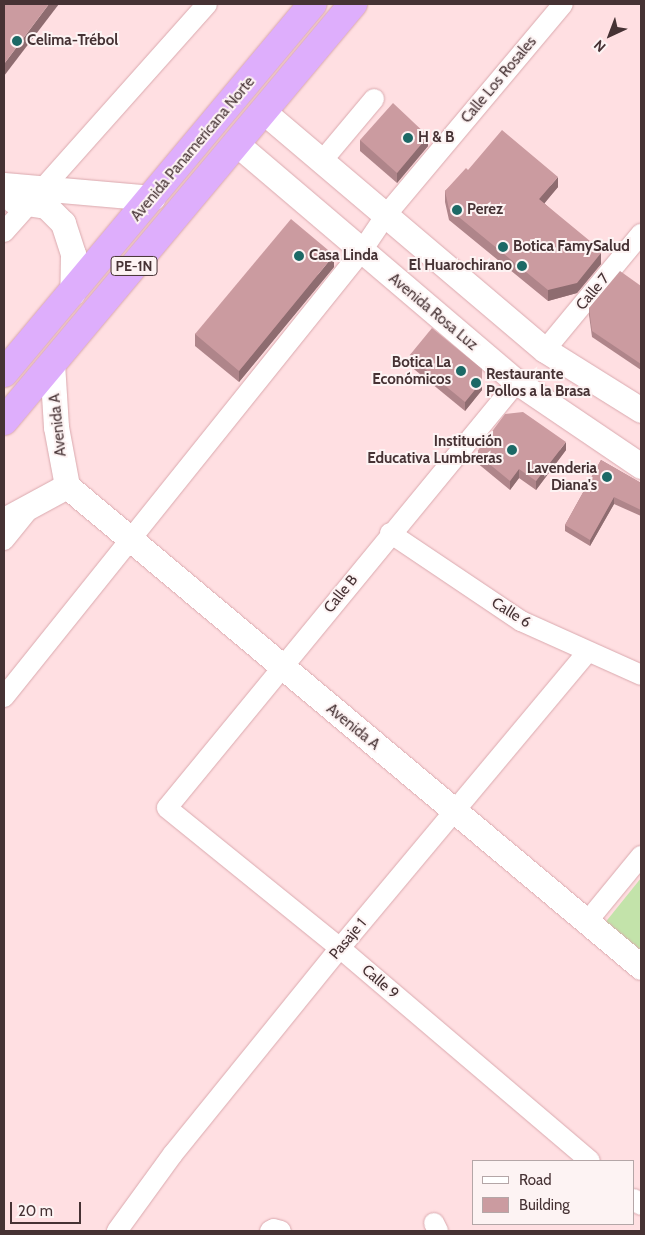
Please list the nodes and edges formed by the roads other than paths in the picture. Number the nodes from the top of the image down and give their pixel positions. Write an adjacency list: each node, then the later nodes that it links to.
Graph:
1 (207, 4): 10 (street)
2 (312, 4): 11 (highway, Avenida Panamericana Norte / PE-1N)
3 (353, 4): 6 (highway, Avenida Panamericana Norte / PE-1N)
4 (563, 4): 13 (street, Calle Los Rosales)
5 (374, 99): 8 (street)
6 (264, 112): 7 (highway, PE-1N); 8 (street)
7 (237, 144): 16 (street, Avenida Rosa Luz); 19 (highway, PE-1N)
8 (322, 161): 13 (street)
9 (4, 185): 10 (street)
10 (35, 196): 11 (street); 12 (street); 14 (street); 17 (street)
11 (152, 198): 17 (highway, Avenida Panamericana Norte / PE-1N)
12 (4, 200)
13 (386, 215): 16 (street, Calle Los Rosales); 18 (street)
14 (4, 232)
15 (641, 234): 18 (street, Calle 7)
16 (361, 252): 21 (street, Avenida Rosa Luz); 30 (street, Calle Los Rosales)
17 (72, 293): 20 (highway, PE-1N)
18 (545, 350): 22 (street)
19 (52, 363): 23 (highway, PE-1N); 25 (street, Avenida A)
20 (4, 373)
21 (517, 382): 24 (street, Avenida Rosa Luz); 28 (street, Calle B)
22 (641, 410)
23 (4, 422)
24 (641, 466)
25 (66, 486): 26 (street); 30 (street, Avenida A)
26 (37, 499): 27 (street); 29 (street)
27 (4, 520)
28 (390, 533): 31 (street, Calle 6); 32 (street, Calle B)
29 (4, 540)
30 (132, 540): 32 (street, Avenida A); 34 (street, Calle Los Rosales)
31 (587, 653): 33 (street, Calle 6); 36 (street, Pasaje 1)
32 (280, 667): 35 (street, Calle B); 36 (street, Avenida A)
33 (641, 675)
34 (4, 697)
35 (168, 808): 39 (street, Calle 9)
36 (456, 810): 38 (street, Avenida A); 39 (street, Pasaje 1)
37 (641, 856): 38 (street)
38 (586, 923): 40 (street, Avenida A)
39 (340, 948): 41 (street, Calle 9); 42 (street, Pasaje 1)
40 (641, 967)
41 (589, 1160)
42 (117, 1231)
43 (270, 1231): 44 (street)
44 (281, 1231)

